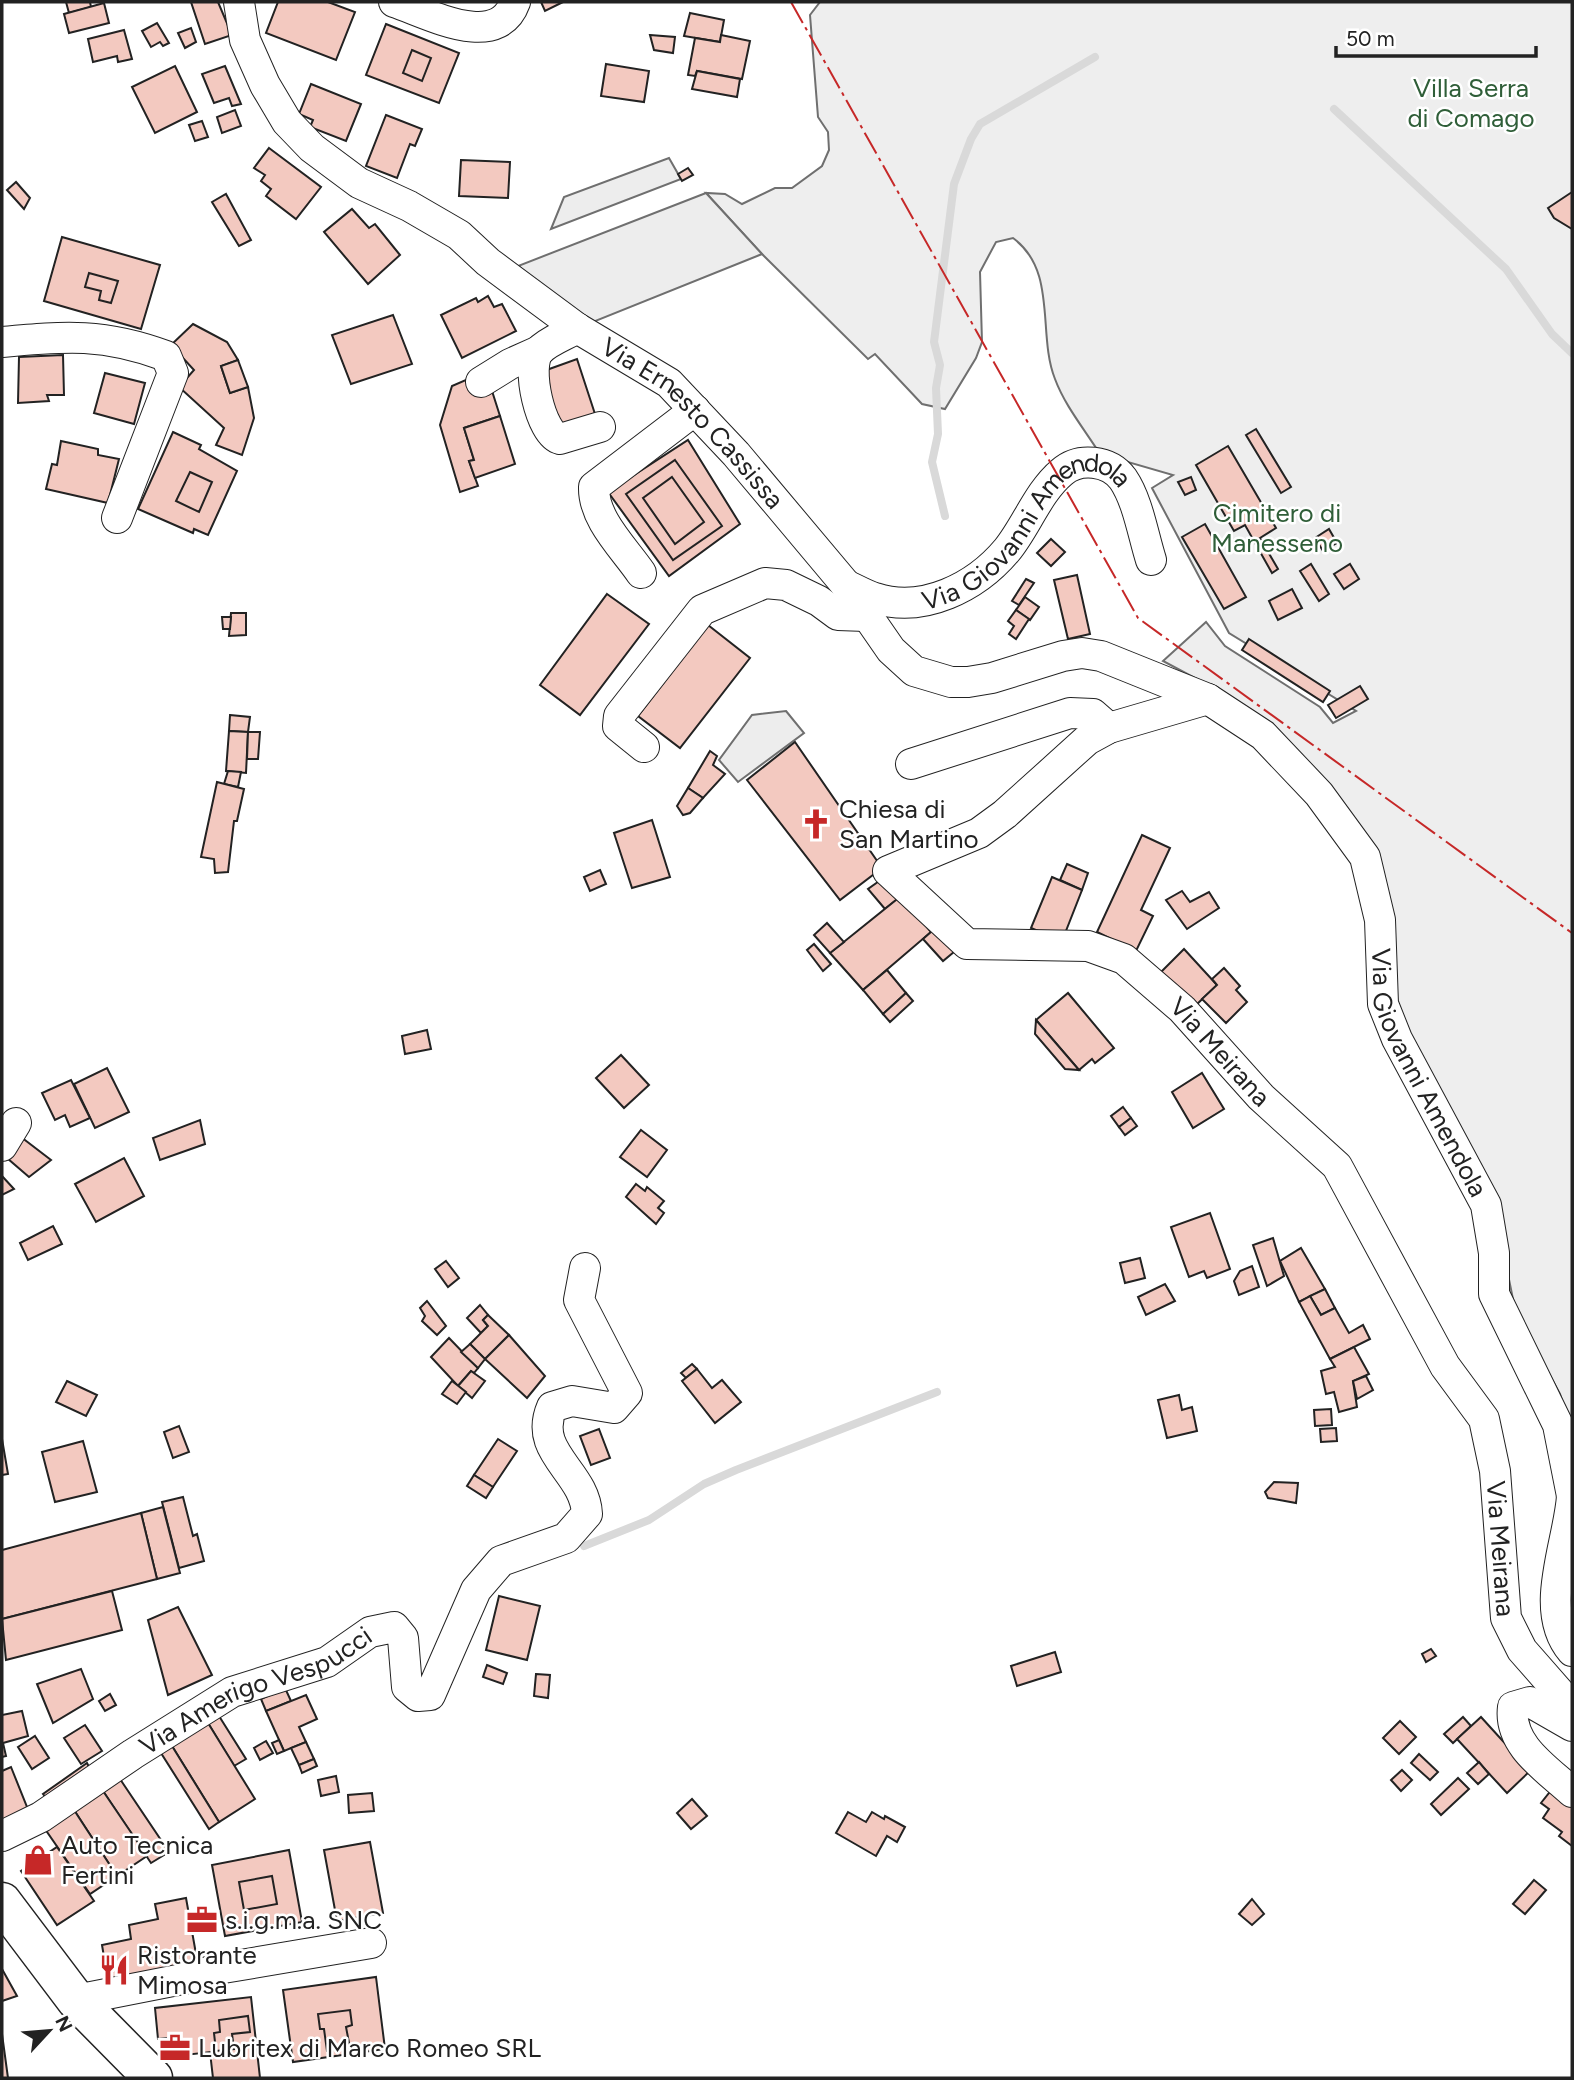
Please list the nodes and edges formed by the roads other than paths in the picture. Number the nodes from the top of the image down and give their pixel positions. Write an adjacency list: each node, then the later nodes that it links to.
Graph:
1 (239, 2): 4 (street, Via Ernesto Cassissa)
2 (394, 2): 3 (street)
3 (515, 2)
4 (578, 328): 6 (street); 8 (street, Via Ernesto Cassissa)
5 (2, 342): 10 (street)
6 (539, 351): 7 (street); 9 (street)
7 (481, 382)
8 (695, 410): 12 (street); 13 (street, Via Ernesto Cassissa)
9 (600, 427)
10 (117, 518)
11 (1151, 559): 13 (street, Via Giovanni Amendola)
12 (641, 573)
13 (846, 585): 14 (street, Via Ernesto Cassissa)
14 (866, 616): 15 (street, Via Ernesto Cassissa); 17 (street)
15 (1208, 699): 16 (street, Via Meirana); 20 (street, Via Giovanni Amendola)
16 (1109, 728): 18 (street); 22 (street, Via Meirana)
17 (644, 747)
18 (911, 764)
19 (586, 1268): 25 (street, Via Amerigo Vespucci)
20 (1572, 1496): 21 (street, Via Giovanni Amendola)
21 (1572, 1651)
22 (1572, 1707)
23 (1572, 1726): 24 (street)
24 (1572, 1792)
25 (2, 1836)
26 (2, 1902): 28 (main road)
27 (371, 1943): 28 (street)
28 (76, 2000): 29 (main road)
29 (153, 2078)

